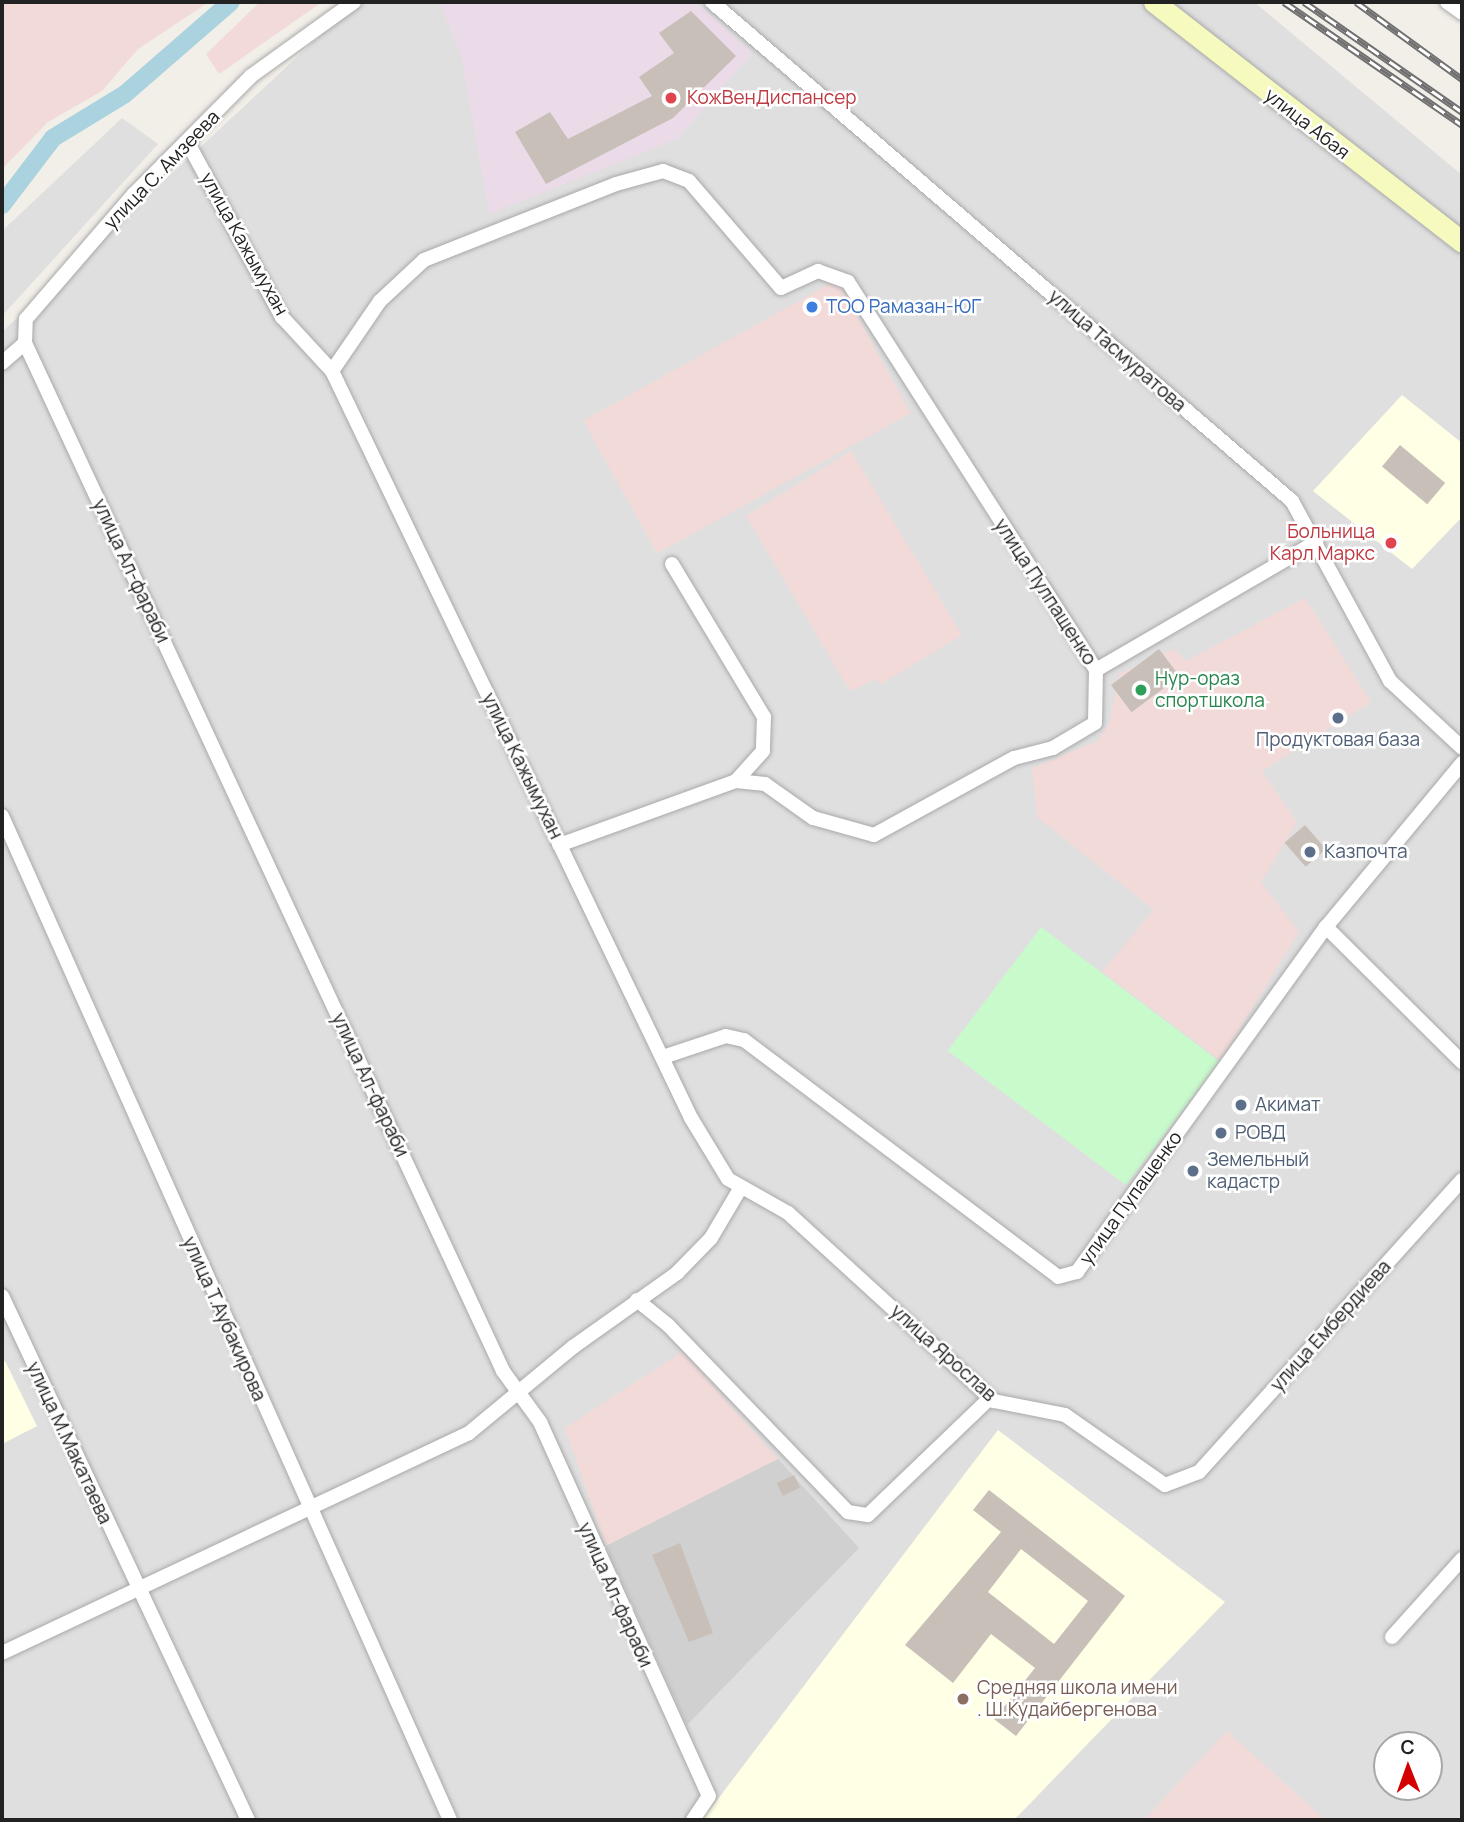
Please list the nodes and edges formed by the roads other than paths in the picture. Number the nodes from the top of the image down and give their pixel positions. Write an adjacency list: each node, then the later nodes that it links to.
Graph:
1 (354, 2): 6 (street, улица С. Амзеева)
2 (712, 2): 11 (street, улица Тасмуратова)
3 (1154, 2): 7 (main road, улица Абая)
4 (1447, 2): 5 (street)
5 (1462, 13)
6 (189, 145): 8 (street, улица С. Амзеева); 10 (street, улица Кажымухан)
7 (1462, 242)
8 (25, 343): 9 (street); 27 (street, улица Ал-фараби)
9 (2, 363)
10 (332, 371): 13 (street, улица Пулпащенко); 18 (street, улица Кажымухан)
11 (1316, 542): 13 (street); 14 (street, улица Тасмуратова)
12 (671, 564): 16 (street)
13 (1096, 670): 16 (street, улица Пулпащенко)
14 (1462, 748)
15 (1462, 762): 19 (street, улица Пупащенко)
16 (736, 781): 18 (street)
17 (2, 816): 30 (street, улица Т.Аубакирова)
18 (559, 845): 20 (street, улица Кажымухан)
19 (1326, 927): 20 (street, улица Пупащенко); 21 (street)
20 (663, 1057): 22 (street, улица Кажымухан)
21 (1462, 1062)
22 (716, 1160): 24 (street, улица Ярослав)
23 (1462, 1180): 29 (street, улица Ембердиева)
24 (740, 1189): 26 (street); 28 (street, улица Ярослав)
25 (2, 1296): 32 (street, улица М.Макатаева)
26 (636, 1300): 27 (street); 28 (street)
27 (517, 1392): 30 (street); 37 (street, улица Ал-фараби)
28 (990, 1398): 29 (street, улица Ярослав)
29 (1199, 1472)
30 (309, 1510): 32 (street); 36 (street, улица Т.Аубакирова)
31 (1462, 1559): 33 (street)
32 (136, 1589): 34 (street); 35 (street, улица М.Макатаева)
33 (1392, 1637)
34 (2, 1653)
35 (248, 1820)
36 (450, 1820)
37 (693, 1820)

